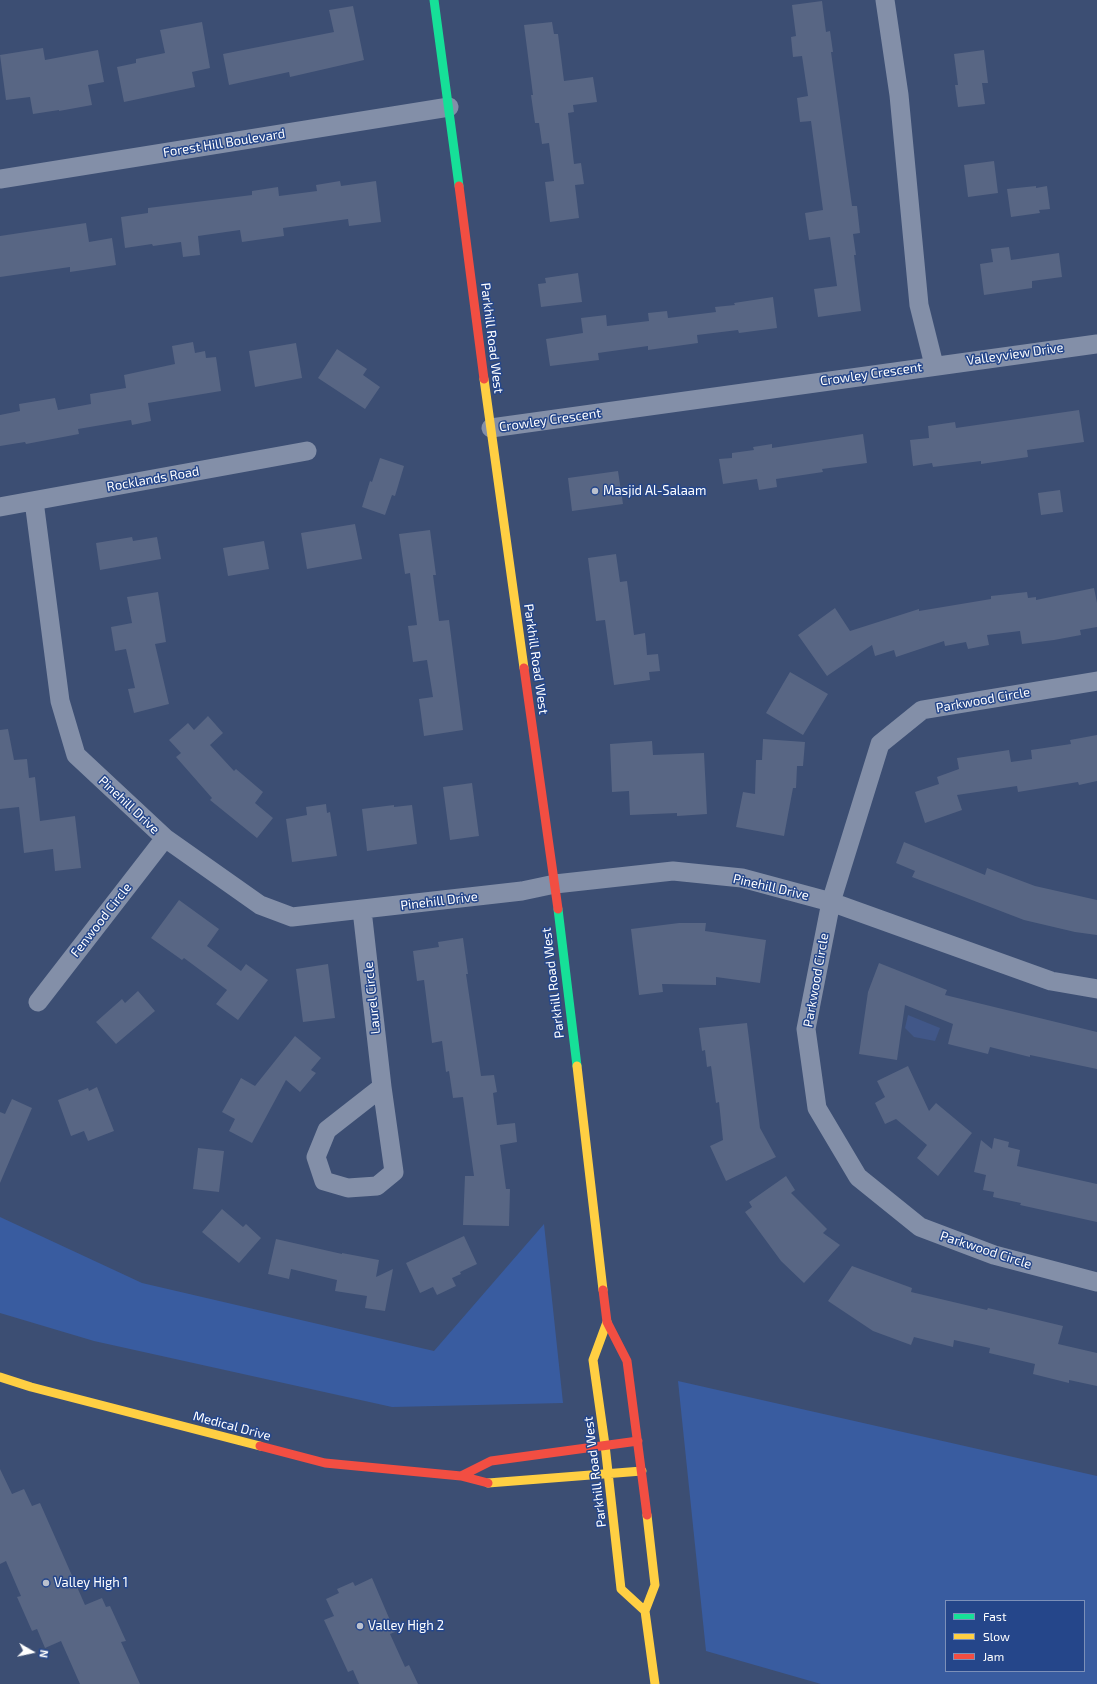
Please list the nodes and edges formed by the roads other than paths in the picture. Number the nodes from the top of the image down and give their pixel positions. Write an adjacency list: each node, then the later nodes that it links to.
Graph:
1 (434, 0): 3 (main road, Parkhill Road West)
2 (884, 0): 6 (street, Crowley Crescent)
3 (449, 107): 4 (street, Forest Hill Boulevard); 7 (main road, Parkhill Road West)
4 (0, 179)
5 (1097, 344): 6 (street, Valleyview Drive)
6 (934, 365): 7 (street, Crowley Crescent)
7 (491, 428): 13 (main road, Parkhill Road West)
8 (307, 451): 9 (street, Rocklands Road)
9 (34, 502): 10 (street, Rocklands Road); 12 (street, Pinehill Drive)
10 (0, 507)
11 (1097, 681): 14 (street, Parkwood Circle)
12 (164, 838): 15 (street, Pinehill Drive); 17 (street, Fenwood Circle)
13 (555, 884): 14 (street, Pinehill Drive); 15 (street, Pinehill Drive); 20 (main road, Parkhill Road West)
14 (831, 902): 16 (street, Pinehill Drive); 19 (street, Parkwood Circle)
15 (362, 910): 18 (street, Laurel Circle)
16 (1097, 989)
17 (38, 1002)
18 (382, 1087): 18 (street, Laurel Circle)
19 (1097, 1282)
20 (607, 1322): 22 (main road, Parkhill Road West); 23 (main road, Parkhill Road West)
21 (0, 1377): 26 (main road, Medical Drive)
22 (638, 1441): 23 (main road); 24 (main road, Parkhill Road West)
23 (606, 1445): 25 (main road, Parkhill Road West); 26 (main road)
24 (642, 1471): 25 (main road, Medical Drive); 27 (main road, Parkhill Road West)
25 (608, 1474): 26 (main road, Medical Drive); 27 (main road, Parkhill Road West)
26 (461, 1476)
27 (645, 1611): 28 (main road, Parkhill Road West)
28 (655, 1684)

